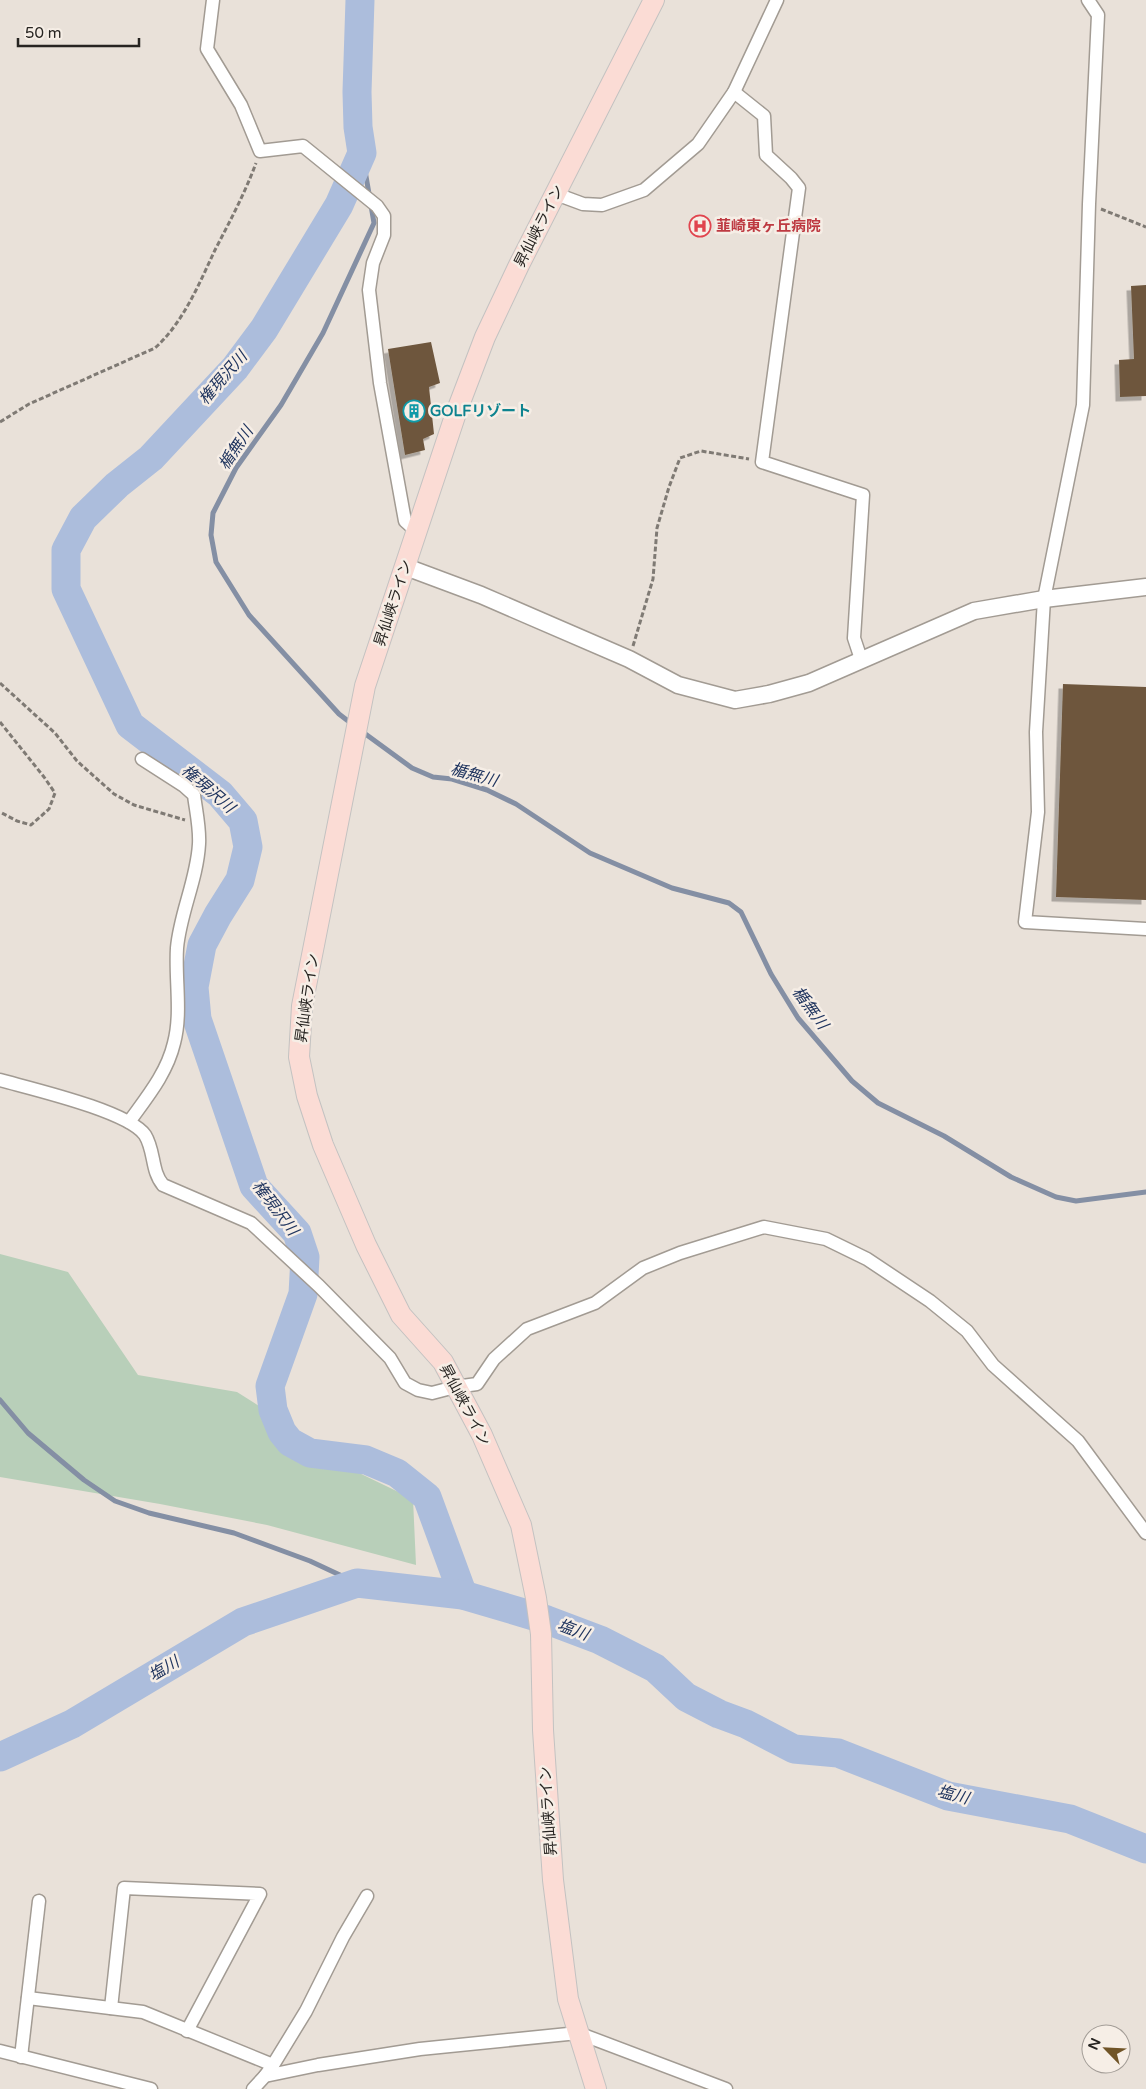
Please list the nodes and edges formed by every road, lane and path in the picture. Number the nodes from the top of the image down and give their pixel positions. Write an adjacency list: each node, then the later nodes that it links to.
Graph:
1 (213, 0): 6 (street)
2 (654, 0): 7 (main road, 昇仙峡ライン)
3 (777, 0): 5 (street)
4 (1088, 0): 8 (street)
5 (734, 92): 7 (street); 11 (street)
6 (260, 151): 10 (path); 12 (street)
7 (556, 194): 12 (main road, 昇仙峡ライン)
8 (1089, 204): 9 (path); 15 (street)
9 (1146, 227)
10 (0, 422)
11 (762, 462): 16 (path); 17 (street)
12 (416, 530): 13 (main road, 昇仙峡ライン)
13 (406, 567): 16 (street); 26 (main road, 昇仙峡ライン)
14 (1146, 587): 15 (street)
15 (1044, 599): 17 (street); 23 (street)
16 (629, 659): 17 (street)
17 (862, 659)
18 (0, 684): 22 (path)
19 (0, 722): 21 (path)
20 (142, 759): 22 (street)
21 (0, 812)
22 (198, 823): 25 (street)
23 (1146, 930)
24 (0, 1080): 25 (street)
25 (129, 1122): 26 (street)
26 (455, 1387): 27 (street); 33 (main road, 昇仙峡ライン)
27 (1146, 1534)
28 (367, 1896): 36 (street)
29 (39, 1901): 30 (street)
30 (28, 1998): 31 (street); 35 (street)
31 (111, 2008): 32 (street); 32 (street)
32 (187, 2030): 36 (street)
33 (578, 2033): 36 (street); 39 (main road, 昇仙峡ライン); 40 (street)
34 (0, 2051): 35 (street)
35 (21, 2056): 37 (street)
36 (269, 2071): 38 (street)
37 (150, 2089)
38 (252, 2089)
39 (596, 2089)
40 (726, 2089)

